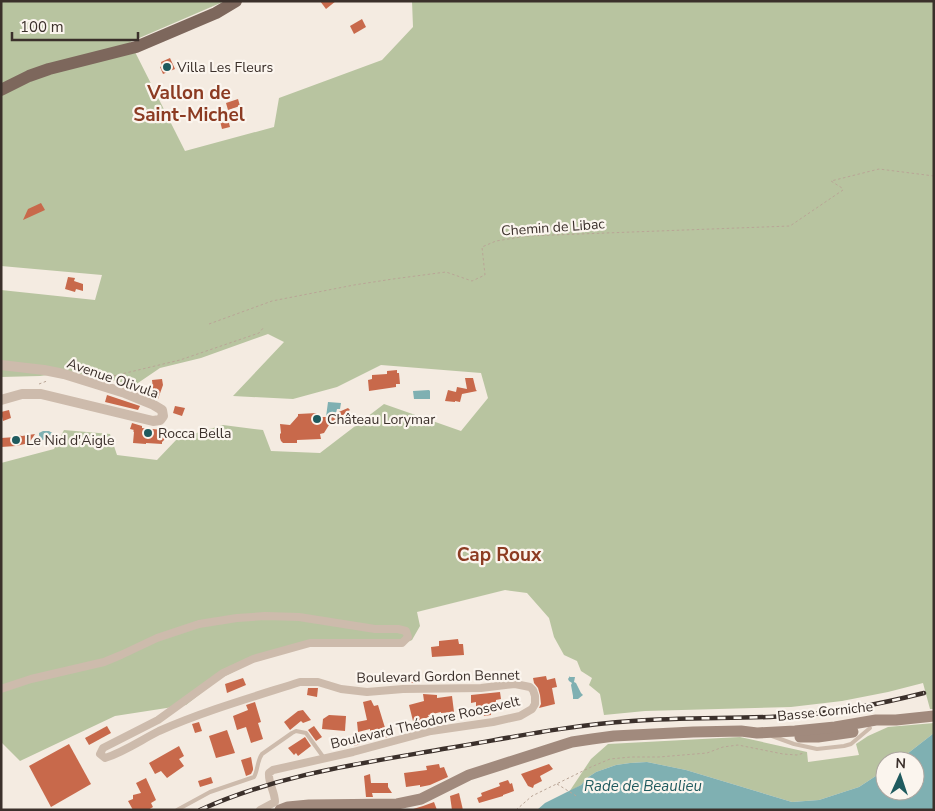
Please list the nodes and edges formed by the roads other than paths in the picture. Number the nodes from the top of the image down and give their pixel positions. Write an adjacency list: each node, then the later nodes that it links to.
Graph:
1 (236, 1): 2 (main road)
2 (1, 90)
3 (1, 365): 4 (street, Avenue Olivula)
4 (1, 400)
5 (1, 690): 6 (street, Boulevard Gordon Bennet)
6 (535, 696): 10 (street, Boulevard Théodore Roosevelt)
7 (934, 716): 8 (main road, Basse Corniche)
8 (896, 720): 9 (main road, Basse Corniche); 9 (main road, Basse Corniche)
9 (757, 732): 13 (main road, Basse Corniche)
10 (324, 758): 11 (lane); 12 (street, Boulevard Théodore Roosevelt)
11 (177, 810)
12 (260, 810)
13 (280, 810)

